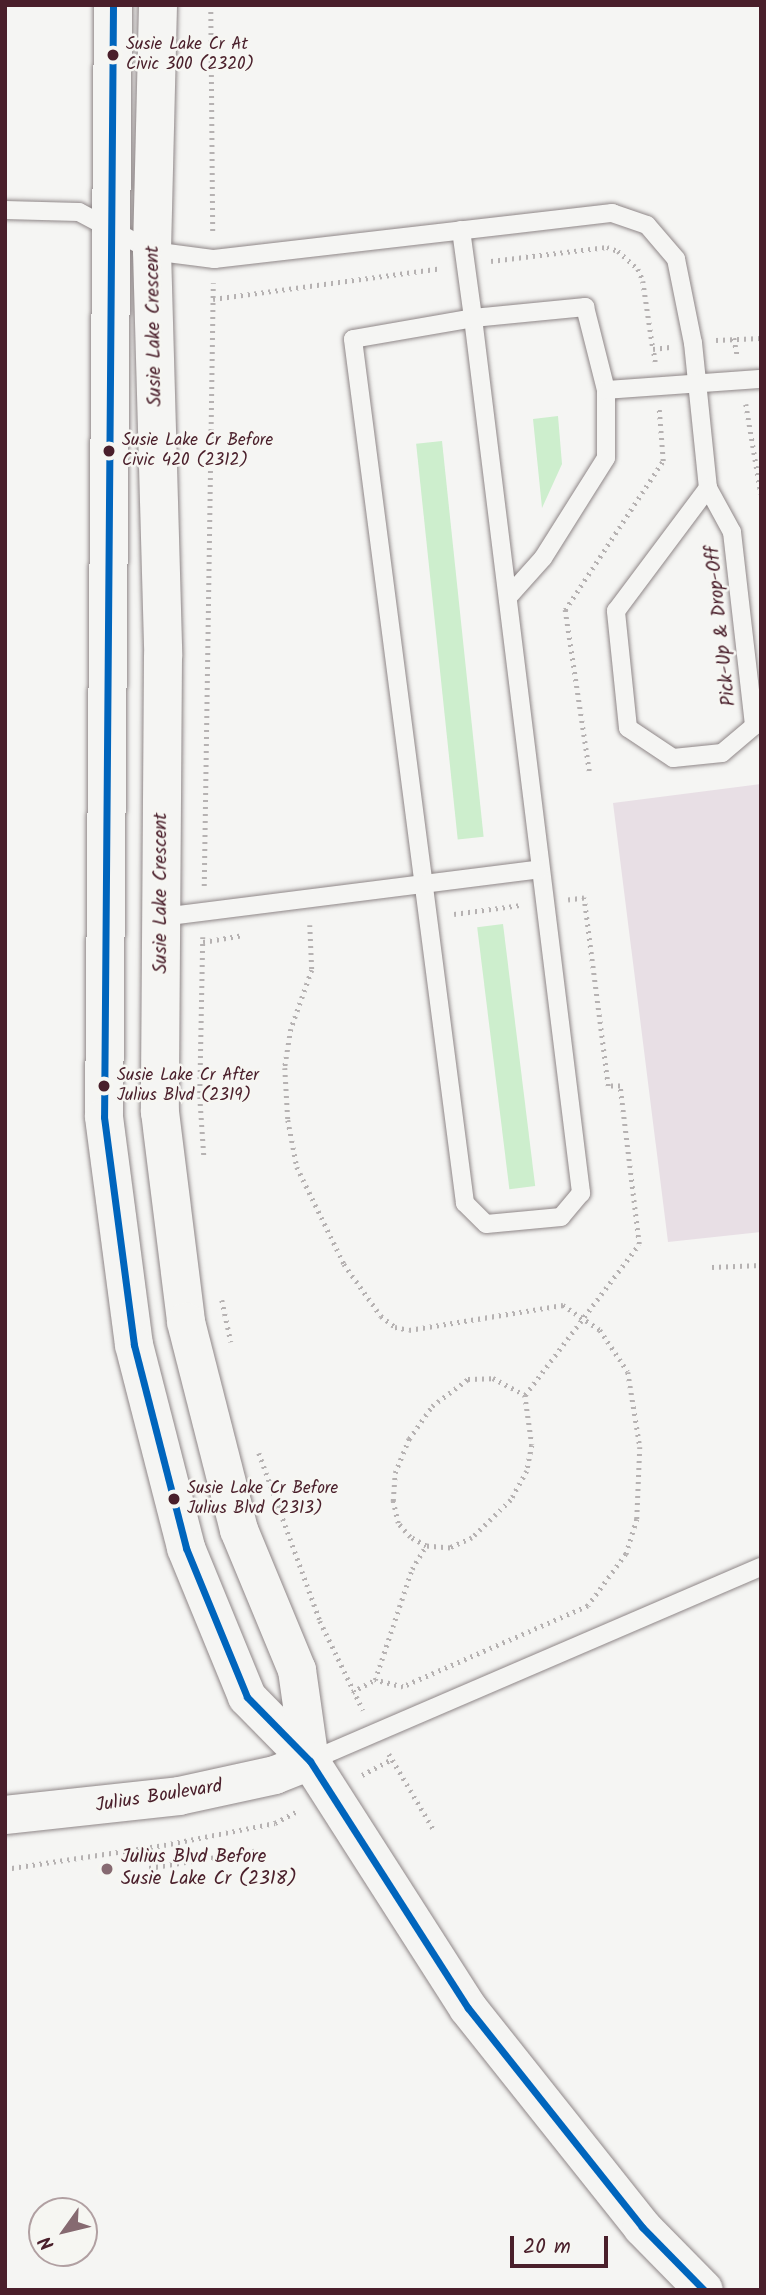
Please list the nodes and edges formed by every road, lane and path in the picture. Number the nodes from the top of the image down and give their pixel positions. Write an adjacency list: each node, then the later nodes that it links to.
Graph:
1 (113, 5): 4 (street, Susie Lake Crescent)
2 (158, 5): 6 (street, Susie Lake Crescent)
3 (5, 210): 4 (lane)
4 (111, 230): 6 (lane); 37 (street, Susie Lake Crescent)
5 (461, 230): 6 (lane); 7 (lane); 10 (lane)
6 (152, 251): 22 (street, Susie Lake Crescent)
7 (473, 318): 14 (lane); 17 (lane); 20 (lane)
8 (734, 338): 9 (path); 10 (path); 11 (path)
9 (761, 338)
10 (693, 343): 12 (lane); 13 (path)
11 (752, 380): 12 (lane); 16 (path)
12 (696, 384): 13 (lane); 15 (lane)
13 (657, 387): 14 (lane); 18 (path)
14 (606, 390): 17 (lane)
15 (708, 488): 15 (lane, Pick-Up & Drop-Off)
16 (761, 494)
17 (509, 596): 19 (lane)
18 (589, 771)
19 (540, 869): 20 (lane); 21 (lane)
20 (426, 884): 22 (lane); 23 (lane)
21 (544, 902): 23 (path); 23 (lane); 31 (path)
22 (162, 917): 37 (street, Susie Lake Crescent)
23 (430, 917)
24 (323, 923): 25 (path)
25 (310, 925): 26 (path); 31 (path)
26 (297, 927)
27 (257, 933): 28 (path)
28 (203, 942)
29 (761, 1265): 30 (path)
30 (712, 1267)
31 (583, 1318): 32 (path); 35 (path)
32 (524, 1395): 33 (path); 33 (path)
33 (426, 1546): 35 (path)
34 (761, 1567): 37 (lane)
35 (376, 1680): 36 (path)
36 (352, 1692)
37 (310, 1761): 38 (street, Julius Boulevard); 41 (street, Susie Lake Crescent)
38 (5, 1815)
39 (260, 1850): 40 (path)
40 (149, 1868)
41 (704, 2290)

